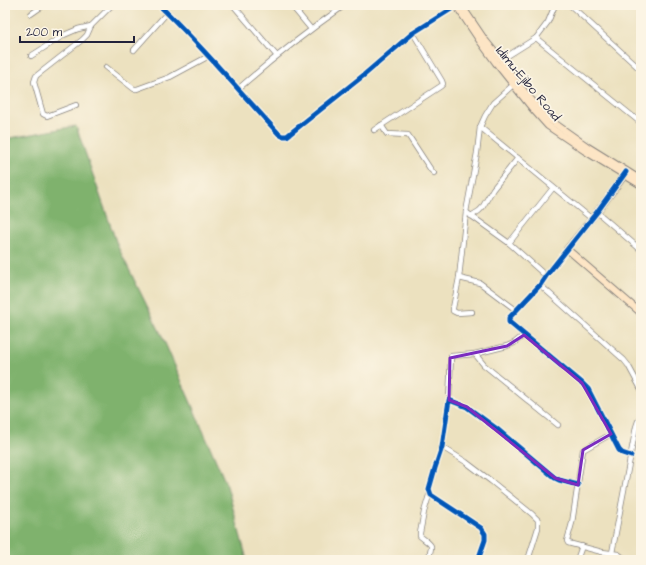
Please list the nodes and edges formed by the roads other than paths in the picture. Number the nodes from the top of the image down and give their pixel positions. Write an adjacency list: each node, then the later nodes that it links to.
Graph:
1 (44, 5): 11 (street)
2 (112, 5): 12 (street)
3 (159, 5): 10 (street)
4 (234, 5): 17 (street)
5 (291, 5): 13 (street)
6 (345, 5): 13 (street)
7 (555, 5): 15 (street)
8 (570, 5): 22 (street)
9 (460, 6): 14 (street); 20 (main road, Idimu-Ejibo Road); 23 (main road, Idimu-Ejibo Road)
10 (167, 12): 16 (street); 19 (street)
11 (31, 14)
12 (91, 26): 18 (street); 25 (street)
13 (310, 29): 17 (street)
14 (413, 33): 24 (street); 27 (street)
15 (536, 38): 20 (street); 26 (street)
16 (134, 50)
17 (276, 55): 24 (street)
18 (32, 56)
19 (209, 56): 21 (street); 24 (street)
20 (501, 60): 32 (main road, Idimu-Ejibo Road)
21 (106, 67)
22 (641, 70)
23 (513, 85): 28 (street); 32 (main road, Idimu-Ejibo Road)
24 (238, 89)
25 (76, 105)
26 (641, 124)
27 (381, 125): 29 (street); 31 (street)
28 (480, 127): 30 (street); 36 (street)
29 (374, 130)
30 (518, 158): 35 (street); 38 (street)
31 (434, 173)
32 (625, 174): 33 (main road, Idimu-Ejibo Road); 34 (main road, Idimu-Ejibo Road); 37 (main road)
33 (641, 180)
34 (641, 185)
35 (553, 188): 39 (street); 40 (street)
36 (466, 212): 38 (street); 44 (street)
37 (597, 212): 39 (main road); 42 (street)
38 (471, 216): 40 (street)
39 (592, 219): 41 (main road)
40 (509, 242): 43 (street)
41 (568, 249): 43 (street); 48 (main road)
42 (641, 250)
43 (546, 276): 45 (street)
44 (459, 278): 46 (street); 47 (street)
45 (540, 285): 46 (street); 51 (street)
46 (516, 310): 49 (street)
47 (472, 312)
48 (641, 313)
49 (524, 335): 50 (street); 55 (street)
50 (475, 354): 52 (street); 54 (street)
51 (641, 389)
52 (449, 400): 56 (street); 58 (street)
53 (641, 419): 57 (street)
54 (558, 425)
55 (611, 434): 57 (street); 58 (street)
56 (442, 447): 59 (street); 64 (street)
57 (631, 456): 61 (street)
58 (578, 485): 60 (street)
59 (430, 492): 62 (street); 63 (street)
60 (582, 546): 61 (street); 65 (street)
61 (612, 553): 66 (street)
62 (428, 560)
63 (478, 560)
64 (528, 560)
65 (577, 560)
66 (626, 560)

